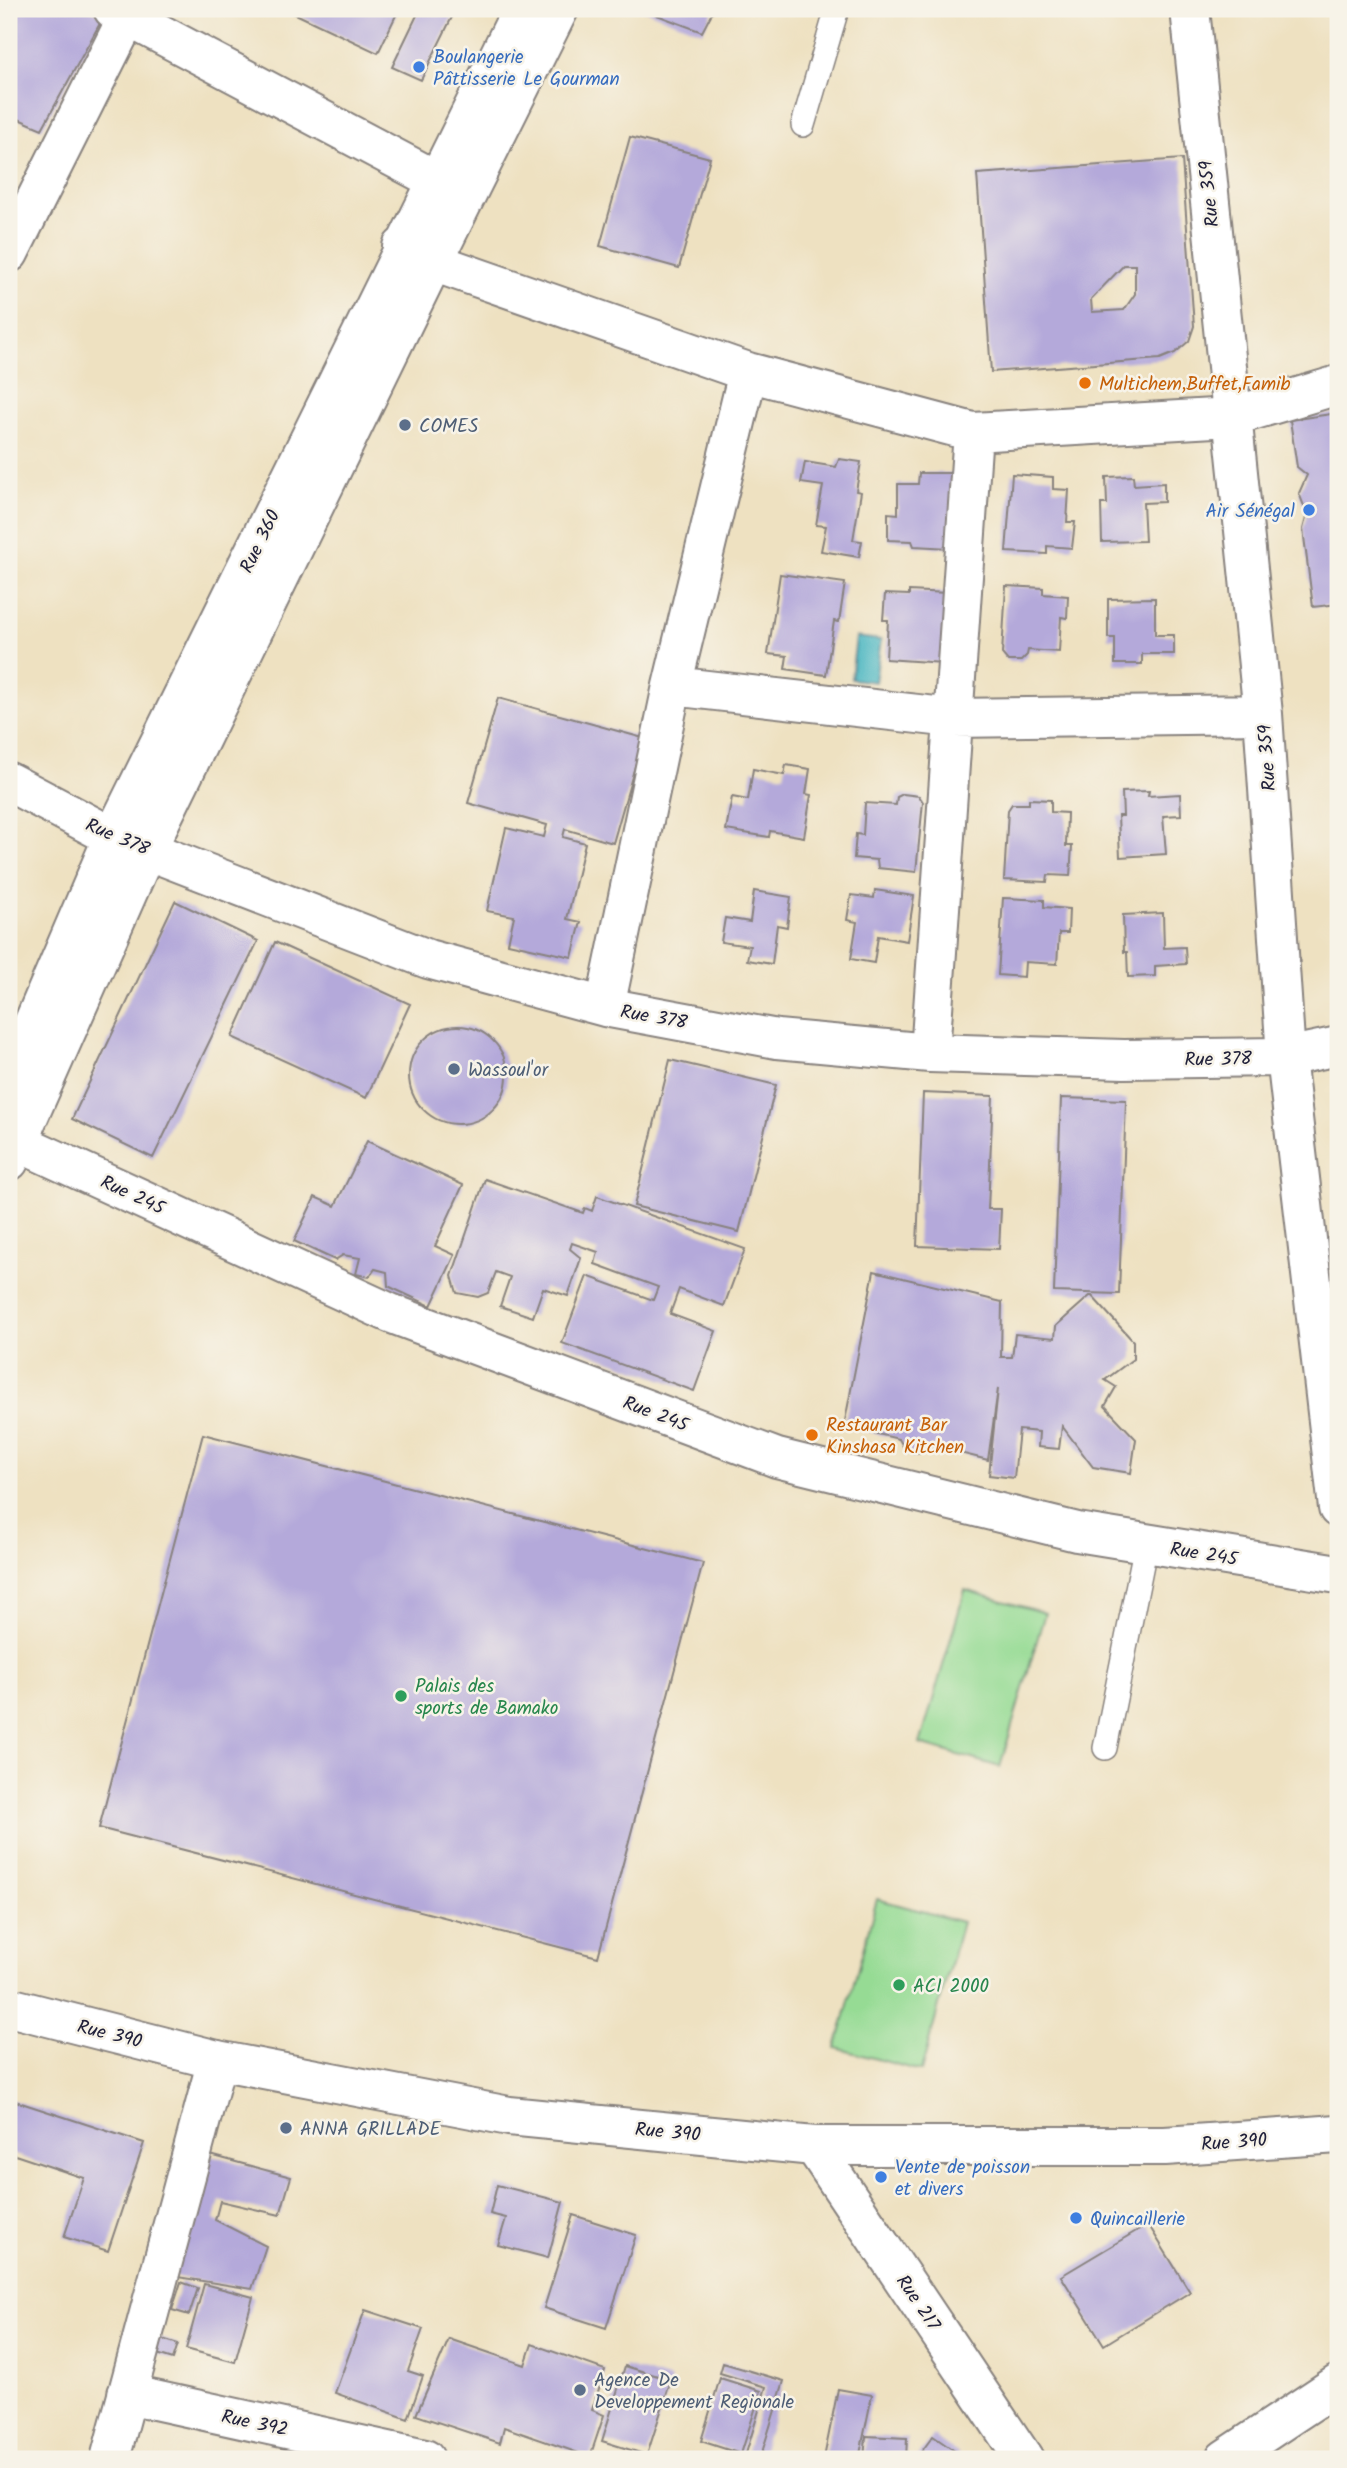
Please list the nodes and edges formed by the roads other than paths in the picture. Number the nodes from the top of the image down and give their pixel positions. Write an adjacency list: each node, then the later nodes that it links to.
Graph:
1 (522, 9): 7 (street, Rue 360)
2 (559, 9): 9 (street)
3 (837, 9): 6 (lane)
4 (1190, 9): 12 (street, Rue 359)
5 (121, 13): 7 (street); 8 (street)
6 (803, 125)
7 (436, 180): 9 (street, Rue 360)
8 (9, 253)
9 (418, 255): 10 (street); 18 (street, Rue 360)
10 (748, 372): 13 (street); 14 (street)
11 (1338, 385): 12 (street)
12 (1231, 416): 13 (street); 15 (street, Rue 359)
13 (973, 432): 16 (street)
14 (672, 686): 16 (street); 19 (street)
15 (1264, 714): 16 (street); 22 (street, Rue 359)
16 (953, 718): 21 (street)
17 (9, 782): 18 (street, Rue 378)
18 (130, 843): 19 (street, Rue 378); 23 (street, Rue 360); 24 (street)
19 (605, 1007): 21 (street, Rue 378)
20 (1338, 1046): 22 (street, Rue 378)
21 (930, 1053): 22 (street, Rue 378)
22 (1286, 1057): 25 (street, Rue 359)
23 (9, 1080)
24 (12, 1146): 26 (street, Rue 245)
25 (1338, 1508)
26 (1146, 1544): 27 (street, Rue 245); 28 (lane)
27 (1338, 1574)
28 (1105, 1748)
29 (9, 2007): 30 (street, Rue 390)
30 (217, 2060): 32 (street, Rue 390); 34 (street)
31 (1338, 2134): 32 (street, Rue 390)
32 (814, 2146): 37 (street, Rue 217)
33 (1338, 2384): 38 (street)
34 (127, 2394): 35 (street); 36 (street, Rue 392)
35 (110, 2459)
36 (425, 2459)
37 (1024, 2459)
38 (1225, 2459)

